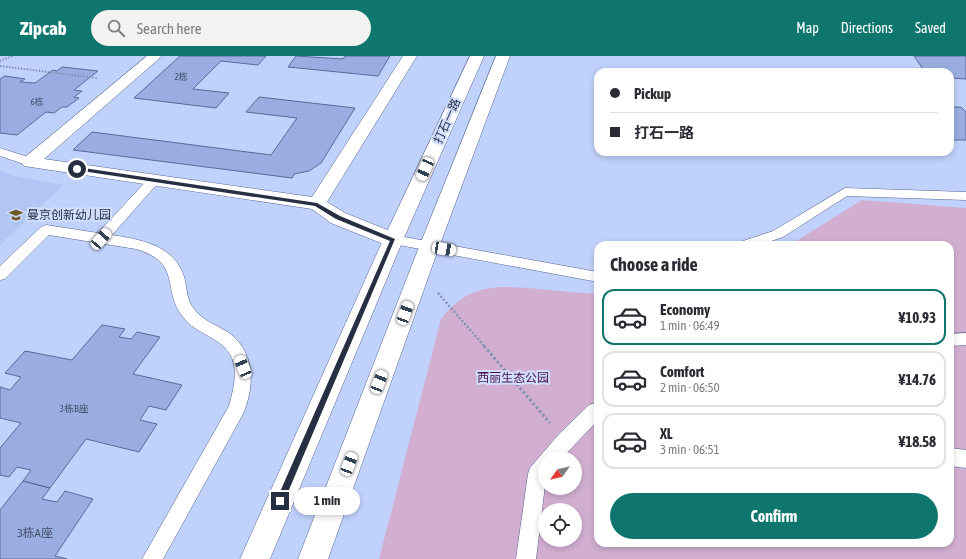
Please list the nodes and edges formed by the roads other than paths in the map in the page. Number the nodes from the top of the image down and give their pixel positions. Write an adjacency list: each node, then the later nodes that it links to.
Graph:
1 (155, 56): 6 (main road)
2 (410, 56): 10 (main road)
3 (477, 56): 13 (main road, 打石一路)
4 (503, 56): 15 (main road)
5 (0, 152): 6 (lane)
6 (30, 162): 7 (main road)
7 (154, 180): 10 (main road); 12 (lane)
8 (941, 196): 9 (lane); 11 (lane); 14 (lane)
9 (966, 196)
10 (317, 204): 13 (main road)
11 (966, 206)
12 (101, 239): 16 (lane); 25 (lane)
13 (393, 240): 15 (lane); 26 (main road, 打石一路)
14 (758, 241)
15 (429, 247): 17 (lane); 27 (main road)
16 (0, 275)
17 (594, 275)
18 (966, 339): 19 (lane)
19 (954, 340)
20 (594, 412): 21 (lane)
21 (556, 451)
22 (954, 458): 23 (lane)
23 (966, 459)
24 (538, 473): 28 (lane)
25 (152, 559)
26 (255, 559)
27 (313, 559)
28 (526, 559)

